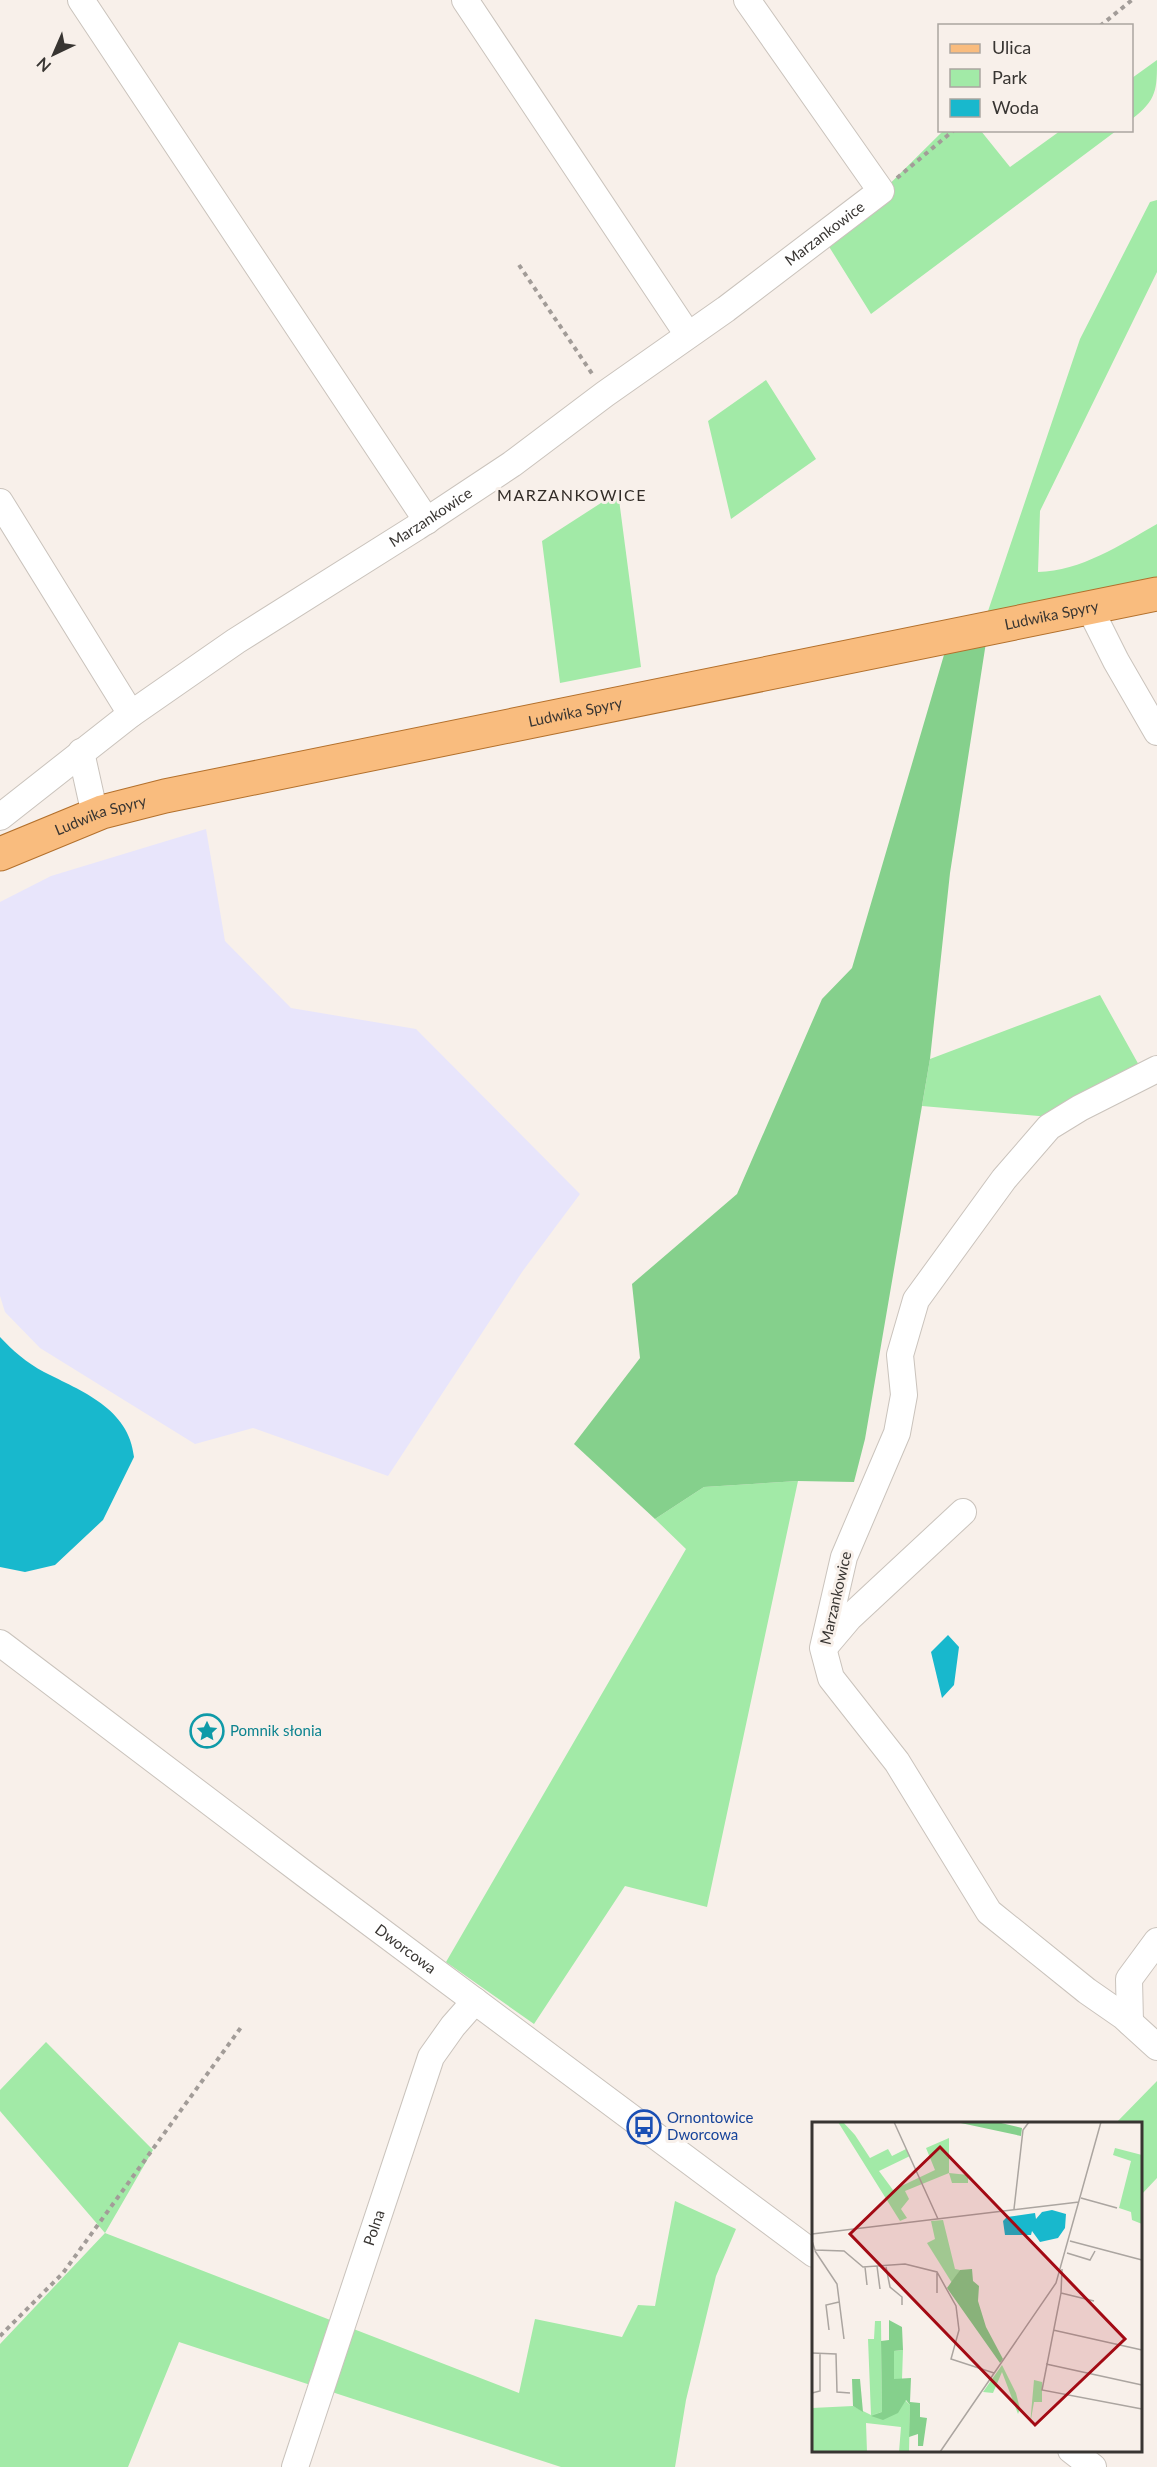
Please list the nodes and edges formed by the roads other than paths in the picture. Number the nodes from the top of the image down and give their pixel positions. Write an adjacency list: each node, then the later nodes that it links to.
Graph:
1 (81, 0): 6 (street)
2 (465, 0): 4 (street)
3 (747, 0): 4 (street, Marzankowice)
4 (688, 335): 6 (street, Marzankowice)
5 (0, 502): 9 (street)
6 (427, 520): 9 (street, Marzankowice)
7 (1157, 594): 8 (main road, Ludwika Spyry)
8 (1089, 607): 10 (street); 12 (main road, Ludwika Spyry)
9 (131, 714): 11 (street, Marzankowice)
10 (1157, 732)
11 (81, 752): 12 (street); 13 (street, Marzankowice)
12 (95, 814): 14 (main road, Ludwika Spyry)
13 (0, 817)
14 (0, 854)
15 (1157, 1070): 18 (street, Marzankowice)
16 (963, 1512): 18 (street)
17 (0, 1643): 20 (street, Dworcowa)
18 (823, 1648): 21 (street, Marzankowice)
19 (1157, 1941): 21 (street)
20 (475, 2001): 23 (street, Dworcowa); 25 (street, Polna)
21 (1130, 2022): 22 (street, Marzankowice)
22 (1157, 2047)
23 (812, 2253)
24 (1072, 2452): 26 (street)
25 (295, 2467)
26 (1093, 2467)

